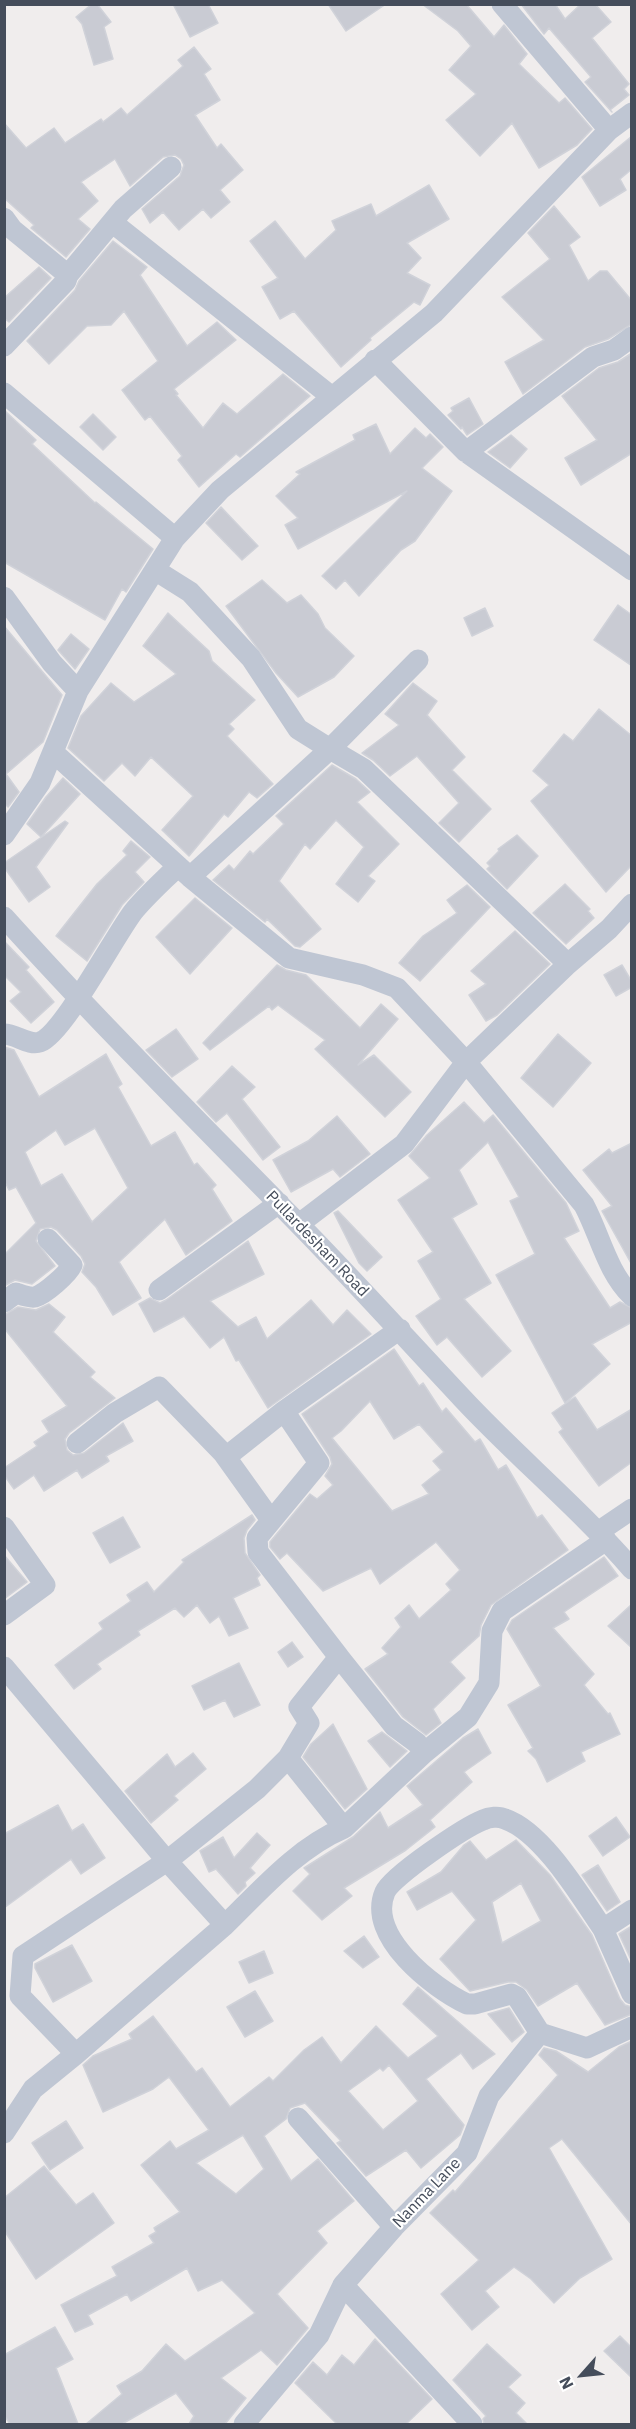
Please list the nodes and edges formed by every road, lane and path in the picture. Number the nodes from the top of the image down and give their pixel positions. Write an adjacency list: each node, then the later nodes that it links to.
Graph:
1 (502, 4): 2 (street)
2 (624, 122): 9 (street)
3 (171, 167): 5 (street)
4 (4, 218): 6 (street)
5 (113, 223): 6 (street); 11 (street)
6 (68, 275): 8 (street)
7 (632, 337): 12 (street)
8 (4, 346)
9 (375, 360): 11 (street); 12 (street)
10 (4, 393): 13 (street)
11 (332, 397): 13 (street)
12 (466, 452): 15 (street)
13 (175, 538): 14 (street)
14 (155, 570): 18 (street); 19 (street)
15 (632, 570)
16 (4, 597): 18 (street)
17 (418, 660): 19 (street)
18 (78, 691): 20 (street)
19 (330, 748): 22 (street); 25 (street)
20 (53, 753): 21 (street); 22 (street)
21 (4, 835)
22 (184, 871): 26 (street); 28 (street)
23 (632, 904): 25 (street)
24 (4, 917): 26 (street, Pullardesham Road)
25 (568, 964): 28 (street)
26 (78, 999): 27 (street); 29 (street, Pullardesham Road)
27 (4, 1034)
28 (466, 1062): 30 (street); 33 (street)
29 (279, 1203): 30 (street, Pullardesham Road); 32 (street)
30 (299, 1224): 35 (street, Pullardesham Road)
31 (48, 1239): 34 (street)
32 (159, 1290)
33 (632, 1296)
34 (4, 1302)
35 (400, 1329): 36 (street); 42 (street, Pullardesham Road)
36 (284, 1411): 38 (street); 40 (street)
37 (77, 1443): 38 (street)
38 (226, 1457): 40 (street)
39 (632, 1509): 42 (street)
40 (271, 1520): 45 (street)
41 (4, 1527): 44 (street)
42 (602, 1536): 43 (street, Pullardesham Road); 47 (street)
43 (632, 1569)
44 (4, 1615)
45 (339, 1657): 47 (street); 48 (street)
46 (4, 1666): 50 (street)
47 (424, 1753): 49 (street)
48 (288, 1758): 49 (street); 50 (street)
49 (344, 1828): 52 (street)
50 (167, 1861): 52 (street); 57 (street)
51 (632, 1910): 53 (street)
52 (225, 1925): 57 (street)
53 (603, 1929): 54 (street); 56 (street)
54 (632, 1994)
55 (632, 2027): 56 (street)
56 (540, 2033): 60 (street, Nanma Lane)
57 (76, 2054): 59 (street)
58 (298, 2118): 60 (street)
59 (4, 2133)
60 (394, 2227): 61 (street, Nanma Lane)
61 (343, 2285): 62 (street, Nanma Lane); 63 (street)
62 (244, 2424)
63 (472, 2424)

